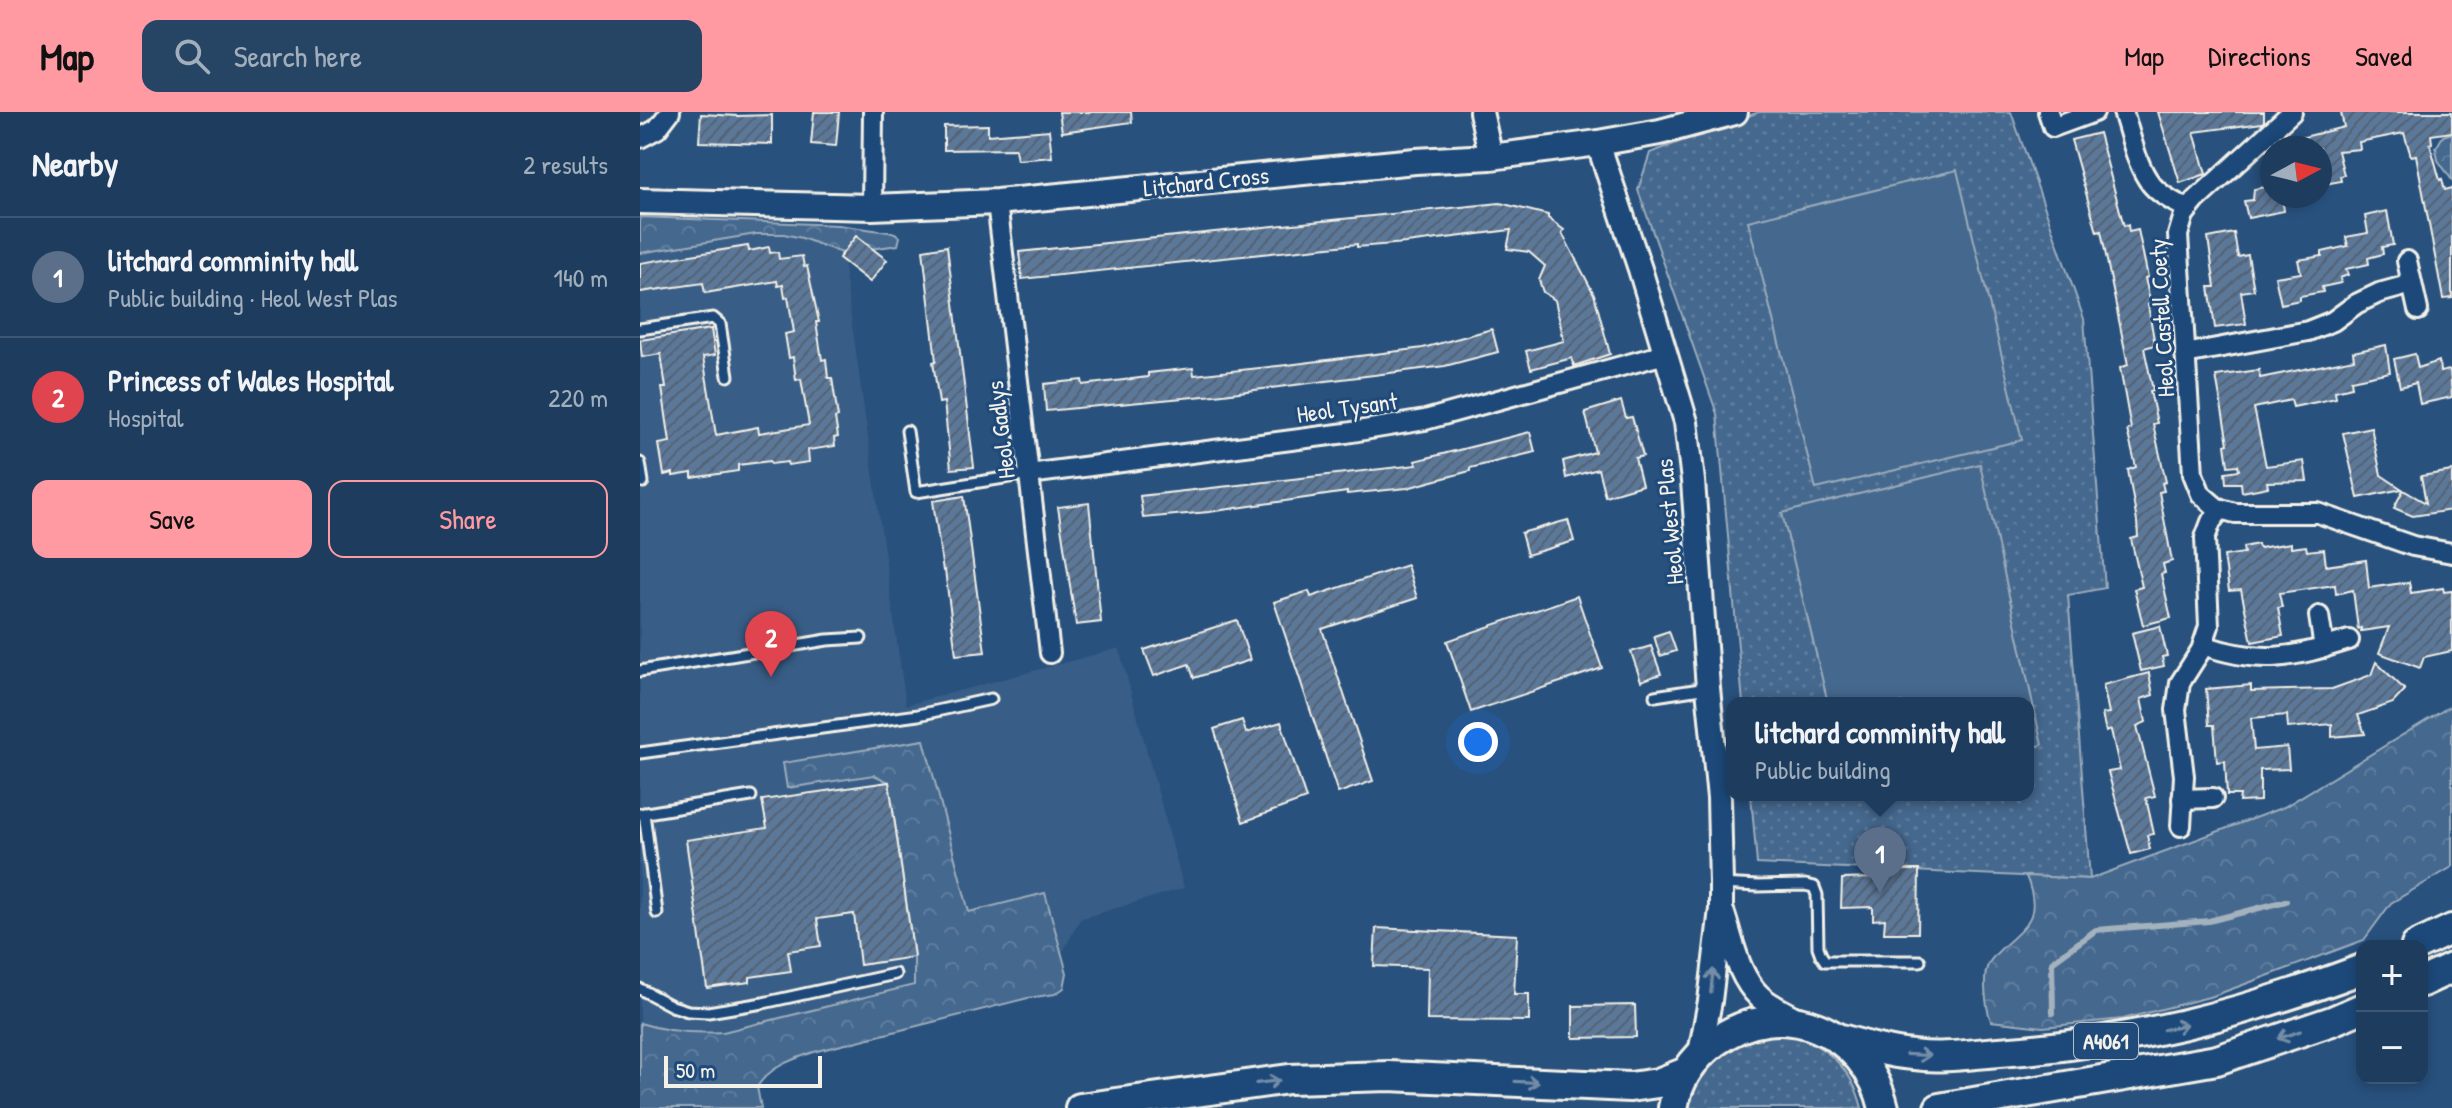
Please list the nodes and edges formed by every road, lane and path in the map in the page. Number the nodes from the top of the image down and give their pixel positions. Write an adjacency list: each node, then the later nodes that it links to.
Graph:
1 (670, 112): 9 (street)
2 (873, 112): 14 (street)
3 (1481, 112): 11 (street)
4 (1735, 112): 10 (main road, Litchard Cross)
5 (2048, 112): 6 (street)
6 (2094, 112)
7 (2123, 112): 15 (street)
8 (2292, 112): 15 (street, Heol Castell Coety)
9 (640, 138)
10 (1598, 143): 11 (main road, Litchard Cross); 20 (street, Heol West Plas)
11 (1491, 157): 13 (main road, Litchard Cross)
12 (640, 201): 14 (main road, Litchard Cross)
13 (997, 202): 14 (main road, Litchard Cross); 25 (street, Heol Gadlys)
14 (872, 207)
15 (2188, 209): 21 (street, Heol Castell Coety)
16 (2407, 261): 17 (street)
17 (2412, 284): 18 (street); 21 (street)
18 (2418, 310)
19 (640, 329): 22 (lane)
20 (1665, 354): 25 (street, Heol Tysant); 36 (street, Heol West Plas)
21 (2185, 354): 27 (street, Heol Castell Coety)
22 (728, 376)
23 (907, 431): 25 (lane)
24 (640, 463): 26 (lane)
25 (1029, 474): 34 (street, Heol Gadlys)
26 (643, 482)
27 (2221, 509): 28 (street); 32 (street)
28 (2452, 553)
29 (2319, 616): 33 (street)
30 (861, 638): 35 (lane)
31 (2349, 640): 33 (street)
32 (2203, 645): 33 (street); 42 (street)
33 (2324, 648)
34 (1050, 653)
35 (640, 671)
36 (1708, 688): 37 (lane); 45 (street, Heol West Plas)
37 (1655, 696)
38 (991, 699): 39 (lane)
39 (640, 753)
40 (751, 796): 43 (lane)
41 (2213, 798): 42 (street)
42 (2182, 799): 44 (street)
43 (642, 814): 47 (lane)
44 (2181, 826)
45 (1721, 884): 46 (street, Heol West Plas); 50 (lane)
46 (1721, 909): 57 (street, Heol West Plas); 59 (street, Heol West Plas, one-way to 46)
47 (657, 913)
48 (2452, 929): 49 (main road)
49 (2428, 940)
50 (1920, 961)
51 (2452, 968): 54 (main road)
52 (2356, 971): 58 (main road, A4061, one-way to 52)
53 (895, 974): 55 (lane)
54 (2428, 979)
55 (640, 989)
56 (2356, 1011): 63 (main road, A4061, one-way to 63)
57 (1800, 1022): 58 (main road); 59 (main road)
58 (1841, 1039): 62 (main road)
59 (1693, 1063): 60 (main road, one-way to 59); 61 (main road)
60 (1080, 1108)
61 (1673, 1108)
62 (1884, 1108)
63 (1939, 1108)

